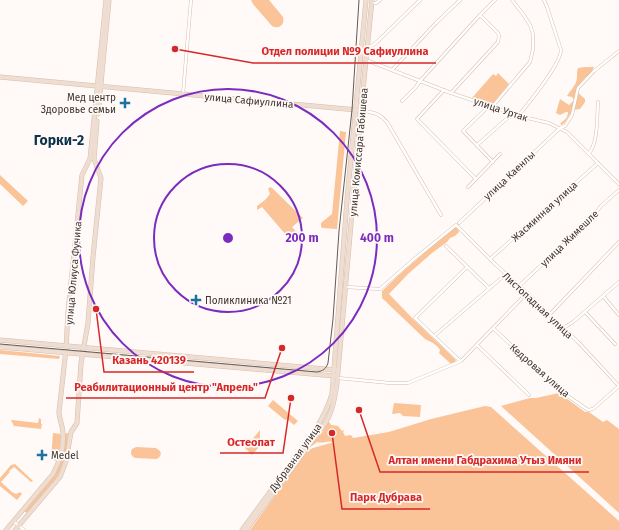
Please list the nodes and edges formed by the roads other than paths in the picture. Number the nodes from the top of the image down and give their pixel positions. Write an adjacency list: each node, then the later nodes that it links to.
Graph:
1 (106, 0): 19 (street, улица Юлиуса Фучика)
2 (109, 0): 19 (street, улица Юлиуса Фучика)
3 (191, 0): 22 (street)
4 (366, 0): 26 (street, улица Комиссара Габишева)
5 (380, 0): 11 (street)
6 (420, 0): 13 (street)
7 (460, 0): 16 (street)
8 (495, 0): 12 (street)
9 (512, 0): 25 (street)
10 (544, 0): 29 (street)
11 (372, 2): 13 (street, улица Комиссара Габишева)
12 (480, 15): 18 (street); 21 (street)
13 (368, 46): 15 (street, улица Комиссара Габишева)
14 (619, 52): 30 (street, улица Каенлы)
15 (366, 60): 16 (street, улица Уртак); 27 (street, улица Комиссара Габишева)
16 (392, 70): 18 (street, улица Уртак)
17 (0, 77): 19 (street, улица Сафиуллина)
18 (420, 81): 20 (street, улица Уртак); 23 (street)
19 (100, 86): 22 (street, улица Сафиуллина); 62 (street, улица Юлиуса Фучика); 64 (street, улица Юлиуса Фучика)
20 (444, 90): 21 (street, улица Уртак); 36 (street)
21 (451, 93): 25 (street, улица Уртак)
22 (183, 94): 26 (street, улица Сафиуллина)
23 (402, 101)
24 (598, 102): 32 (street)
25 (491, 106): 28 (street, улица Уртак); 31 (street)
26 (356, 110): 27 (street, улица Сафиуллина); 68 (street, улица Комиссара Габишева)
27 (361, 110): 40 (street, улица Сафиуллина); 49 (street, улица Комиссара Габишева)
28 (512, 114): 29 (street, улица Уртак); 31 (street)
29 (519, 116): 30 (street, улица Уртак)
30 (560, 128): 32 (street, улица Уртак); 41 (street, улица Каенлы)
31 (477, 146): 34 (street)
32 (589, 153): 35 (street, улица Уртак)
33 (500, 154): 34 (street)
34 (493, 162): 36 (street)
35 (598, 163): 37 (street, улица Уртак); 44 (street, Жасминная улица)
36 (476, 179): 38 (street)
37 (619, 184)
38 (468, 187)
39 (619, 190): 48 (street, улица Жимешле)
40 (441, 215)
41 (457, 224): 44 (street, Листопадная улица); 49 (street, улица Каенлы)
42 (619, 242): 54 (street)
43 (446, 246): 45 (street)
44 (490, 259): 46 (street, Листопадная улица)
45 (467, 267): 50 (street); 58 (street)
46 (506, 274): 48 (street, Листопадная улица); 50 (street)
47 (619, 282): 52 (street)
48 (519, 286): 51 (street, Листопадная улица)
49 (346, 287): 68 (street, улица Комиссара Габишева)
50 (489, 288): 58 (street)
51 (527, 293): 54 (street, Листопадная улица); 56 (street)
52 (603, 296): 53 (street); 55 (street)
53 (585, 312): 57 (street); 60 (street)
54 (550, 314): 57 (street, Листопадная улица)
55 (619, 315)
56 (493, 328): 61 (street); 70 (street, Кедровая улица)
57 (562, 328): 70 (street, Листопадная улица)
58 (434, 336): 67 (street)
59 (0, 340): 62 (street)
60 (615, 344)
61 (477, 345): 67 (street); 71 (street)
62 (66, 346): 64 (street); 65 (street, улица Юлиуса Фучика)
63 (0, 347): 65 (street)
64 (84, 348): 66 (street, улица Юлиуса Фучика); 68 (street)
65 (66, 353): 66 (street); 72 (street, улица Юлиуса Фучика)
66 (82, 354): 69 (street); 73 (street, улица Юлиуса Фучика)
67 (460, 361): 69 (street)
68 (336, 370): 69 (street, улица Комиссара Габишева)
69 (336, 377): 77 (street, Дубравная улица); 78 (street, Дубравная улица)
70 (619, 386)
71 (529, 395)
72 (14, 521): 73 (street); 74 (street, улица Юлиуса Фучика)
73 (19, 526): 75 (street, улица Юлиуса Фучика); 76 (street)
74 (6, 530)
75 (15, 530)
76 (24, 530)
77 (242, 530)
78 (246, 530)

